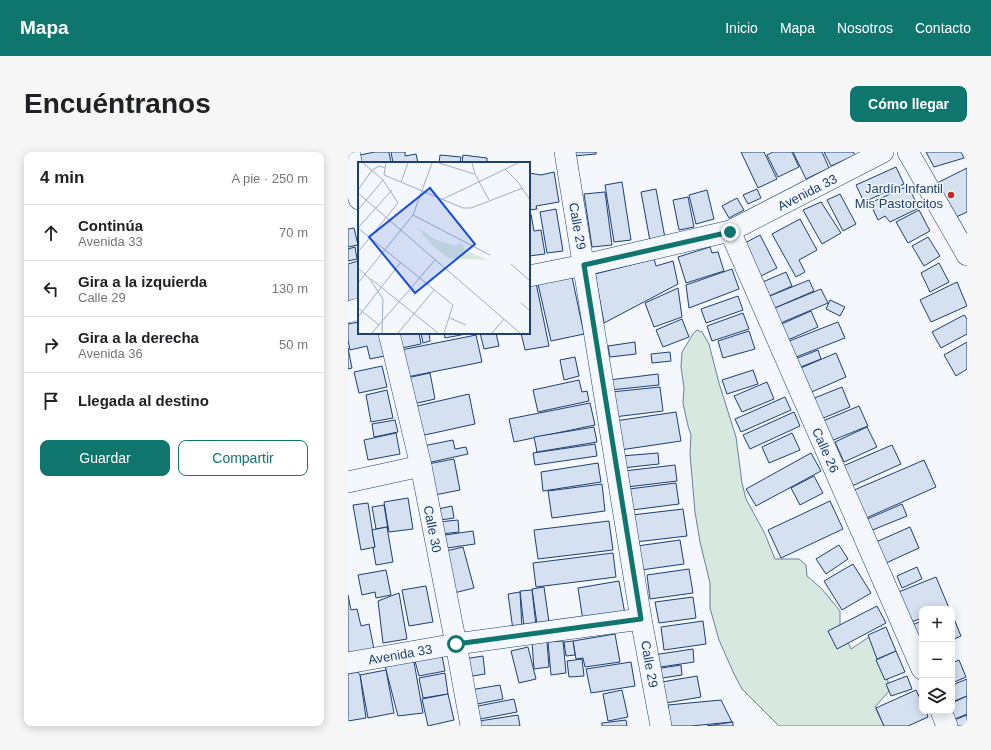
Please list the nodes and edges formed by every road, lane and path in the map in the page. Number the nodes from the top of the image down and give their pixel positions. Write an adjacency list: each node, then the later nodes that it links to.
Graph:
1 (349, 152): 5 (street)
2 (565, 152): 8 (street, Calle 29)
3 (883, 152): 6 (street, Avenida 33)
4 (908, 152): 7 (street)
5 (358, 194)
6 (730, 232): 8 (street, Avenida 33); 17 (street, Calle 26)
7 (967, 255)
8 (584, 265): 9 (street, Avenida 33); 15 (street, Calle 29)
9 (530, 276)
10 (358, 310): 11 (street)
11 (348, 312)
12 (389, 334): 13 (street, Calle 30)
13 (420, 466): 14 (street); 16 (street, Calle 30)
14 (348, 482)
15 (641, 619): 16 (street, Avenida 33); 21 (street, Calle 29)
16 (456, 644): 18 (street, Avenida 33); 20 (street, Calle 30)
17 (919, 662)
18 (348, 663)
19 (941, 714): 22 (street)
20 (471, 726)
21 (661, 726)
22 (947, 726)

